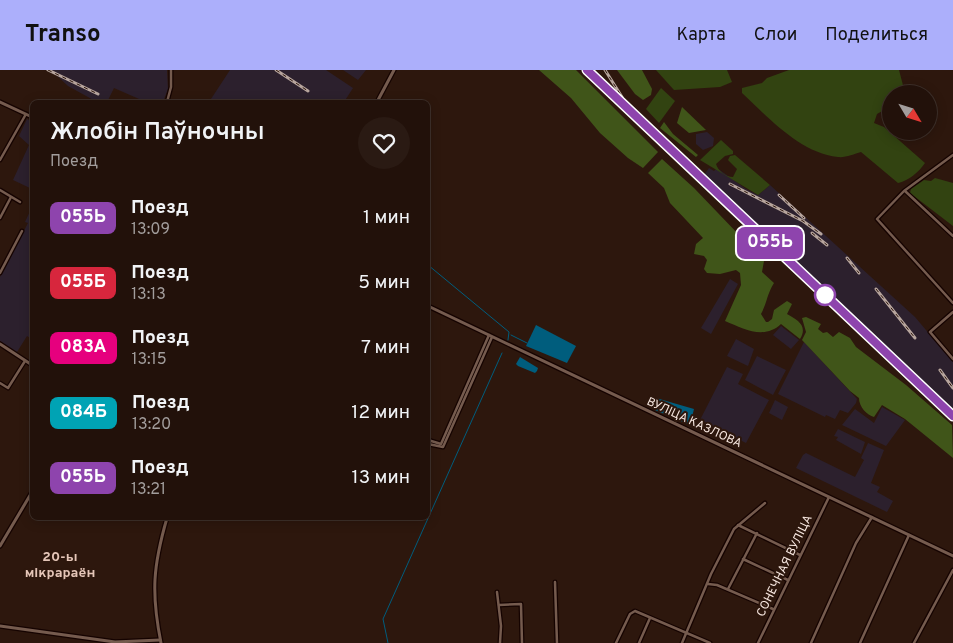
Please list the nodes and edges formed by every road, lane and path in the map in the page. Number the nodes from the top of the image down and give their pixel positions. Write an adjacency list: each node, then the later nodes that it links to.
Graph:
1 (171, 70): 3 (street)
2 (394, 70): 4 (main road)
3 (168, 100)
4 (378, 100)
5 (0, 102): 6 (main road)
6 (26, 114): 7 (main road); 9 (street)
7 (30, 116)
8 (953, 155): 11 (street)
9 (0, 160)
10 (0, 190): 12 (street)
11 (904, 191): 16 (street); 19 (street)
12 (11, 197): 13 (street); 14 (street)
13 (20, 202)
14 (0, 218)
15 (22, 231): 17 (street)
16 (953, 236)
17 (2, 265): 18 (street)
18 (0, 273)
19 (953, 303)
20 (430, 307): 22 (main road, ВУЛІЦА КАЗЛОВА)
21 (953, 312): 24 (street)
22 (491, 336): 28 (street); 30 (main road, ВУЛІЦА КАЗЛОВА)
23 (0, 344): 25 (main road)
24 (953, 358)
25 (25, 360): 26 (main road); 27 (street)
26 (30, 364)
27 (0, 383)
28 (430, 443)
29 (30, 495): 37 (main road)
30 (829, 497): 32 (main road, ВУЛІЦА КАЗЛОВА); 38 (street, СОНЕЧНАЯ ВУЛІЦА)
31 (765, 503): 34 (street)
32 (872, 517): 36 (main road, ВУЛІЦА КАЗЛОВА); 61 (street)
33 (167, 520): 52 (main road)
34 (738, 525): 35 (street); 44 (street)
35 (756, 533): 38 (street); 40 (street)
36 (909, 535): 39 (main road, ВУЛІЦА КАЗЛОВА); 62 (street)
37 (0, 546)
38 (800, 555): 42 (street, СОНЕЧНАЯ ВУЛІЦА)
39 (953, 556)
40 (743, 559): 42 (street); 45 (street)
41 (953, 570): 63 (street)
42 (788, 580): 48 (street, СОНЕЧНАЯ ВУЛІЦА)
43 (555, 582): 55 (street)
44 (708, 584): 45 (street); 51 (street)
45 (728, 589): 48 (street)
46 (497, 592): 47 (street)
47 (499, 604): 53 (street); 54 (street)
48 (773, 609): 60 (street, СОНЕЧНАЯ ВУЛІЦА)
49 (650, 618): 51 (street); 56 (street); 57 (street)
50 (0, 626): 52 (main road)
51 (686, 633): 58 (street); 59 (street)
52 (160, 642)
53 (500, 643)
54 (522, 643)
55 (556, 643)
56 (616, 643)
57 (639, 643)
58 (682, 643)
59 (708, 643)
60 (758, 643)
61 (811, 643)
62 (860, 643)
63 (914, 643)

